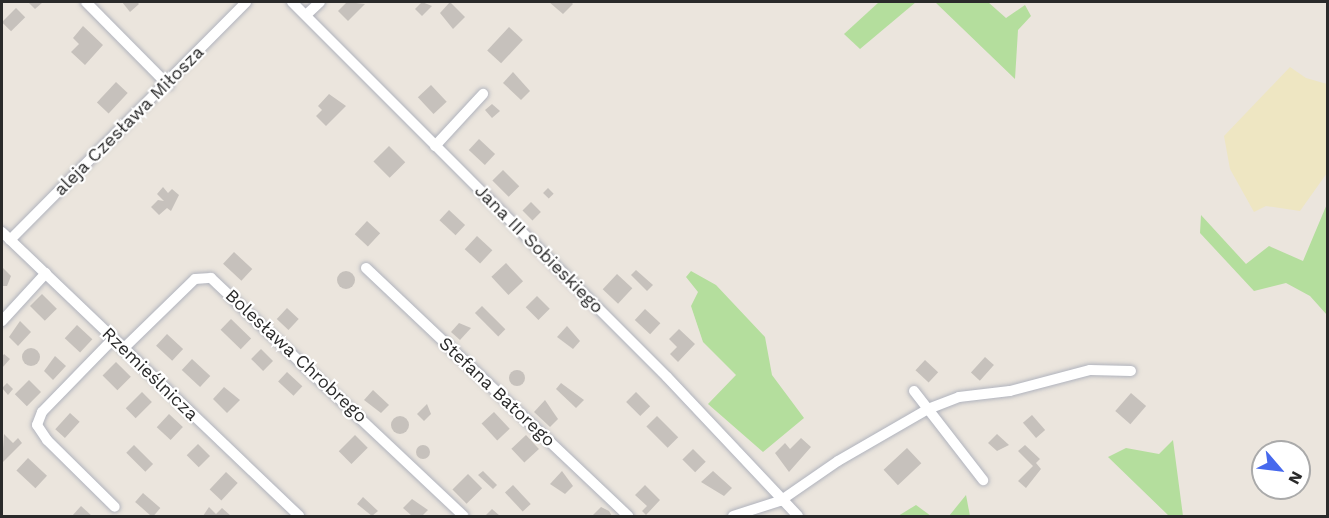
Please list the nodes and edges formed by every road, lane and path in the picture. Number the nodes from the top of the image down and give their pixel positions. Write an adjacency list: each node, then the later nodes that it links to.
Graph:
1 (86, 2): 6 (street)
2 (246, 2): 6 (street, aleja Czesława Miłosza)
3 (292, 2): 5 (street, Jana III Sobieskiego)
4 (320, 2): 5 (street)
5 (306, 15): 8 (street, Jana III Sobieskiego)
6 (168, 85): 10 (street, aleja Czesława Miłosza)
7 (483, 94): 8 (street)
8 (435, 146): 20 (street, Jana III Sobieskiego)
9 (2, 232): 10 (street, Rzemieślnicza)
10 (10, 240): 12 (street, Rzemieślnicza)
11 (366, 268): 24 (street, Stefana Batorego)
12 (46, 273): 13 (street); 14 (street, Rzemieślnicza)
13 (2, 321)
14 (113, 339): 15 (street, Rzemieślnicza); 21 (street)
15 (123, 349): 22 (street, Rzemieślnicza); 23 (street, Bolesława Chrobrego)
16 (1131, 371): 18 (street)
17 (914, 391): 18 (street)
18 (927, 409): 19 (street); 20 (street)
19 (983, 480)
20 (780, 501): 25 (street); 26 (street, Jana III Sobieskiego)
21 (115, 507)
22 (299, 516)
23 (464, 516)
24 (628, 516)
25 (734, 516)
26 (798, 516)

